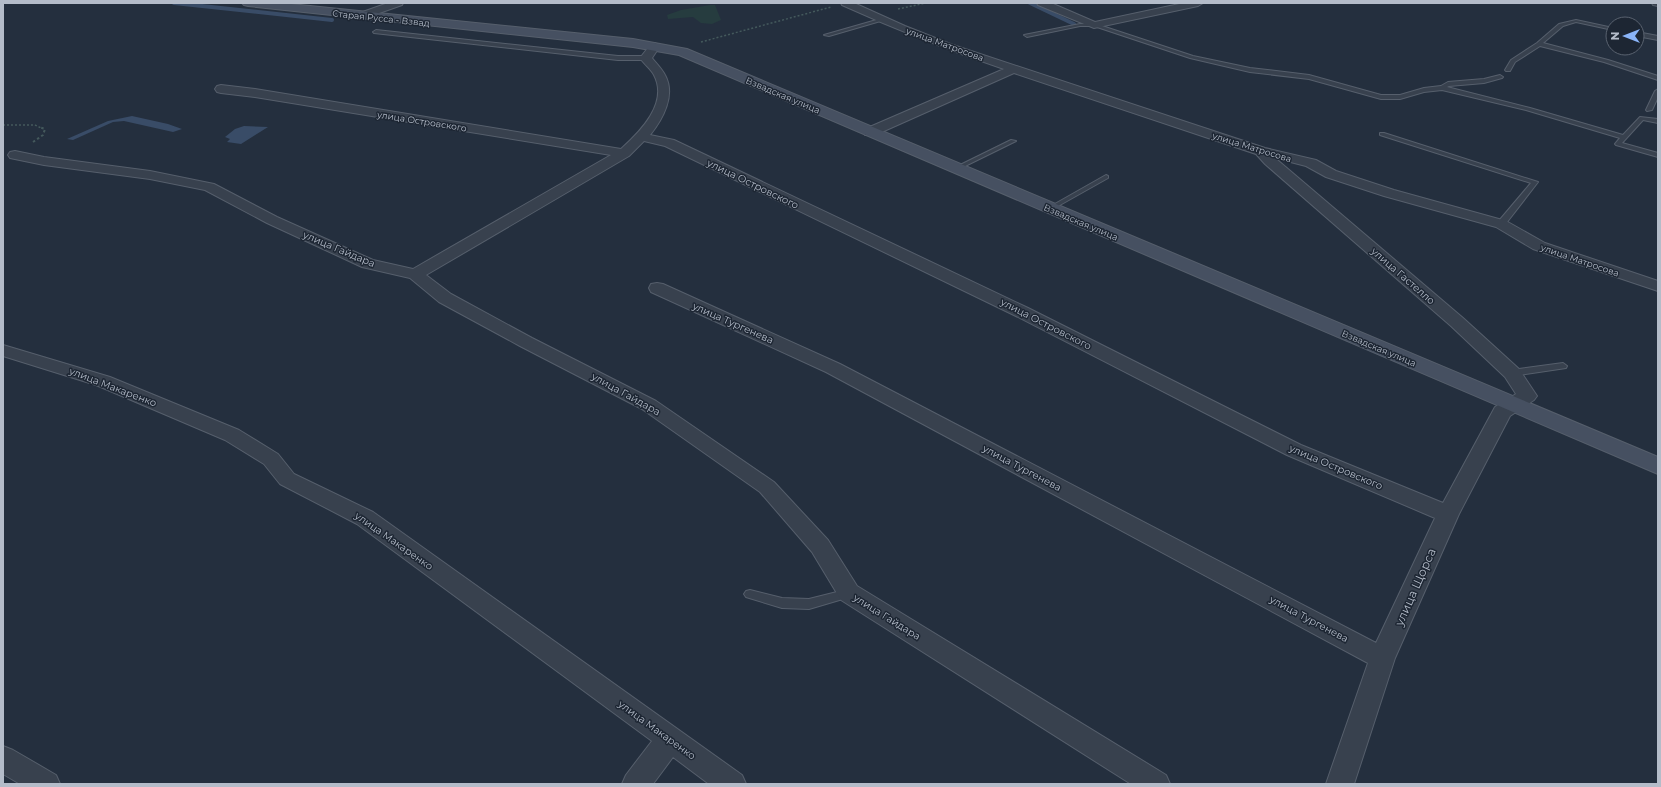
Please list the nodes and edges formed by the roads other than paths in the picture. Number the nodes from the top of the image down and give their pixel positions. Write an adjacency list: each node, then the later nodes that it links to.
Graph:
1 (248, 3): 6 (street, Старая Русса - Взвад)
2 (398, 3): 6 (street)
3 (846, 3): 7 (street, улица Матросова)
4 (1042, 3): 8 (street)
5 (1198, 3): 8 (street)
6 (361, 16): 10 (street, Старая Русса - Взвад)
7 (882, 20): 12 (lane); 18 (street, улица Матросова)
8 (1094, 25): 13 (lane); 22 (lane)
9 (1605, 27): 16 (lane)
10 (491, 29): 17 (street, Взвадская улица)
11 (376, 32): 17 (lane)
12 (827, 35)
13 (1027, 35)
14 (1645, 36): 15 (lane)
15 (1658, 38)
16 (1539, 44): 19 (lane); 21 (lane)
17 (650, 52): 27 (street, Взвадская улица); 29 (street)
18 (1013, 69): 27 (street); 32 (street, улица Матросова)
19 (1508, 70)
20 (1500, 77): 22 (lane)
21 (1658, 78)
22 (1442, 88): 30 (lane)
23 (221, 89): 33 (street, улица Островского)
24 (1658, 91): 25 (lane)
25 (1649, 110)
26 (1658, 121): 30 (lane)
27 (870, 132): 36 (street, Взвадская улица)
28 (1382, 134): 39 (lane)
29 (642, 137): 33 (street); 48 (street, улица Островского)
30 (1624, 137): 35 (lane)
31 (1013, 142): 36 (lane)
32 (1261, 151): 39 (street, улица Матросова); 45 (street, улица Гастелло)
33 (624, 153): 40 (street)
34 (15, 155): 40 (street, улица Гайдара)
35 (1658, 155)
36 (955, 169): 38 (street, Взвадская улица)
37 (1106, 177): 38 (lane)
38 (1049, 209): 46 (street, Взвадская улица)
39 (1501, 224): 41 (street, улица Матросова)
40 (415, 274): 49 (street, улица Гайдара)
41 (1658, 286)
42 (656, 288): 51 (street, улица Тургенева)
43 (3, 350): 52 (street, улица Макаренко)
44 (1563, 366): 45 (lane)
45 (1512, 373): 46 (street, улица Гастелло)
46 (1515, 405): 47 (street, Взвадская улица); 48 (street, улица Щорса)
47 (1658, 466)
48 (1448, 514): 51 (street, улица Щорса)
49 (849, 593): 50 (lane); 57 (street, улица Гайдара)
50 (750, 594)
51 (1382, 658): 58 (street, улица Щорса)
52 (670, 739): 55 (street); 56 (street, улица Макаренко)
53 (3, 759): 54 (street)
54 (46, 784)
55 (636, 784)
56 (732, 784)
57 (1156, 784)
58 (1340, 784)

